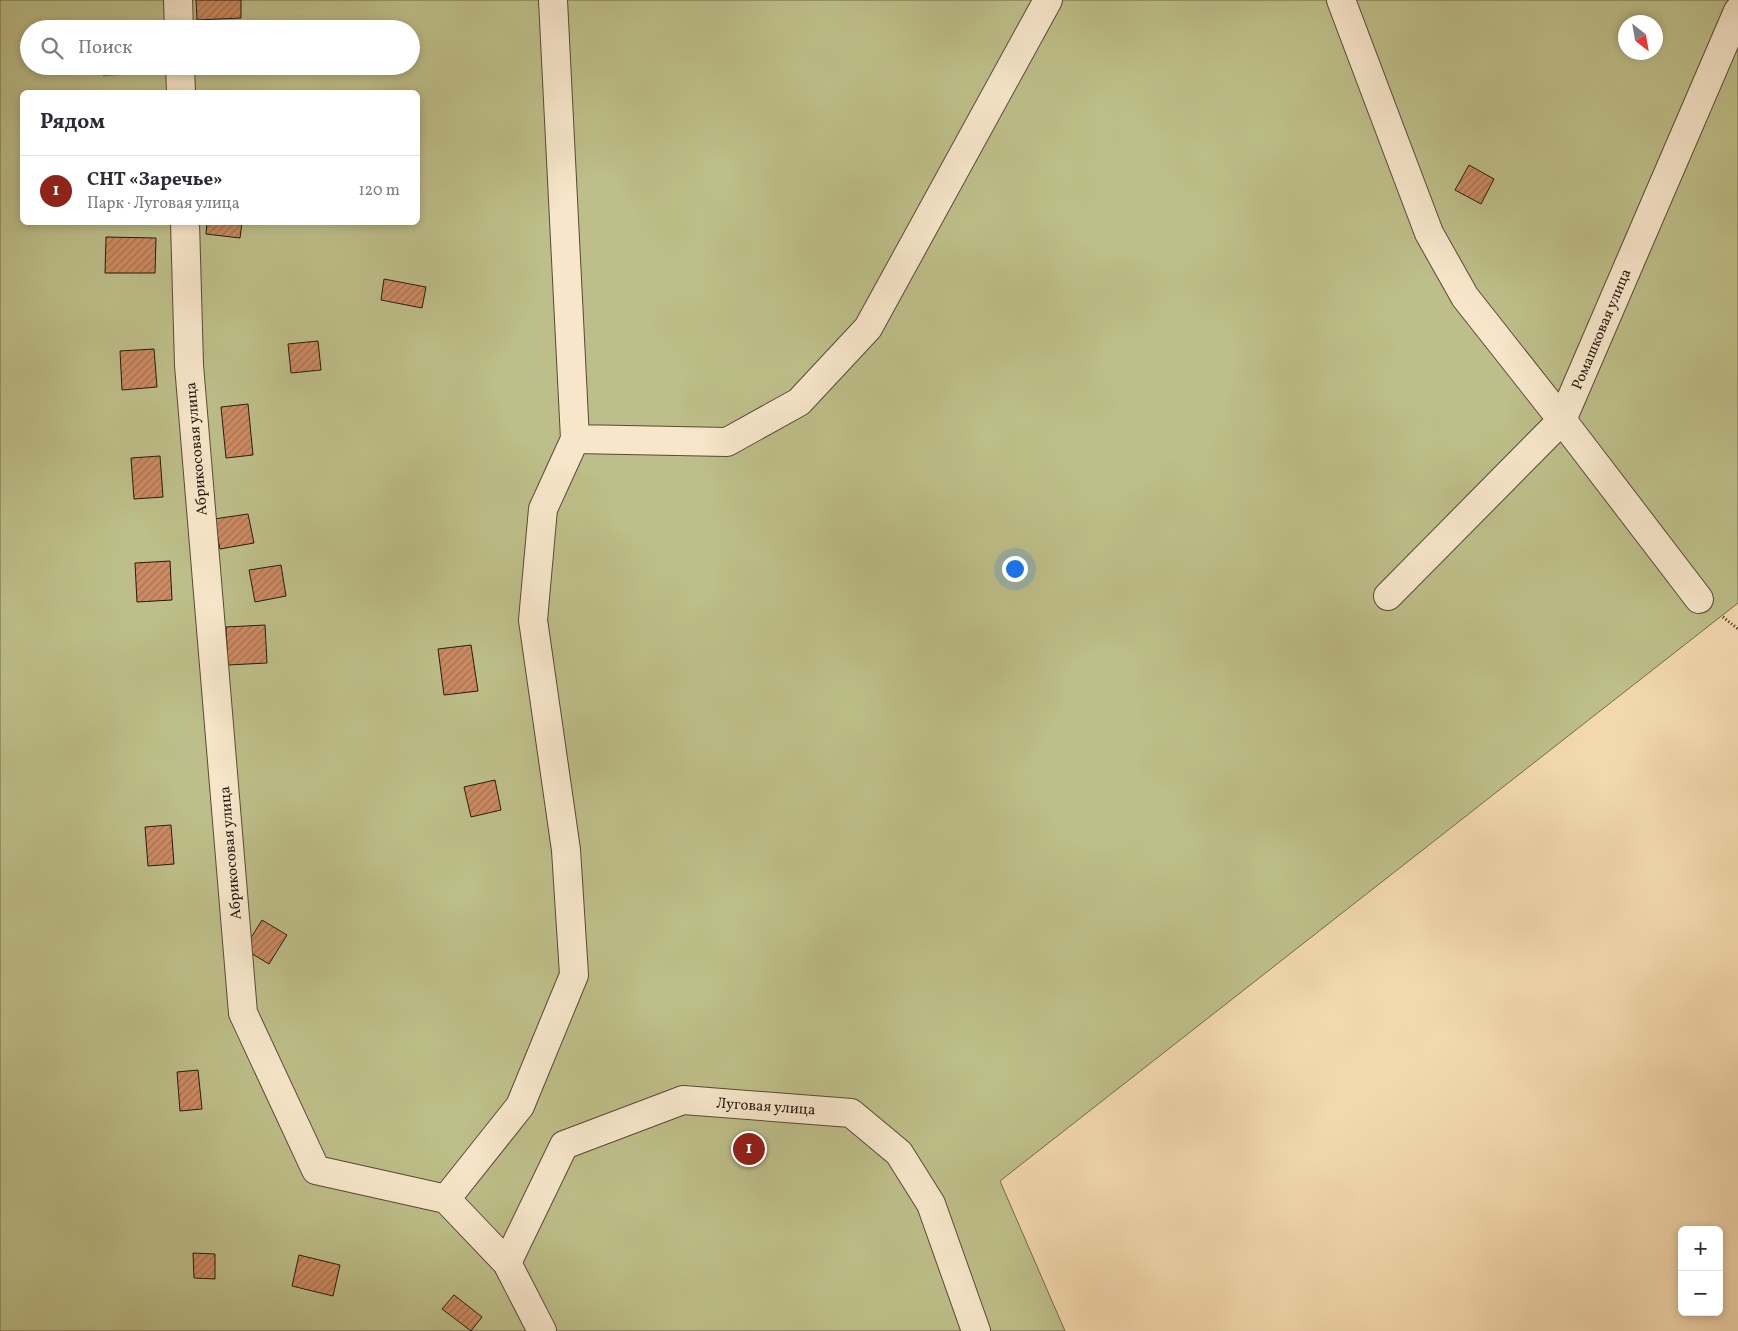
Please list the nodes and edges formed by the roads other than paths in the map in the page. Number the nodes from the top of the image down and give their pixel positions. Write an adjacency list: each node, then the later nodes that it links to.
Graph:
1 (178, 0): 6 (street)
2 (553, 0): 11 (street)
3 (1048, 0): 11 (street)
4 (1341, 0): 10 (street)
5 (1738, 11): 10 (street, Ромашковая улица)
6 (179, 20)
7 (180, 75): 8 (street)
8 (181, 90)
9 (185, 225): 14 (street, Абрикосовая улица)
10 (1562, 420): 12 (street, Ромашковая улица); 13 (street)
11 (575, 439): 14 (street)
12 (1388, 596)
13 (1699, 599)
14 (446, 1198): 15 (street)
15 (506, 1263): 16 (street); 17 (street, Луговая улица)
16 (542, 1331)
17 (976, 1331)

